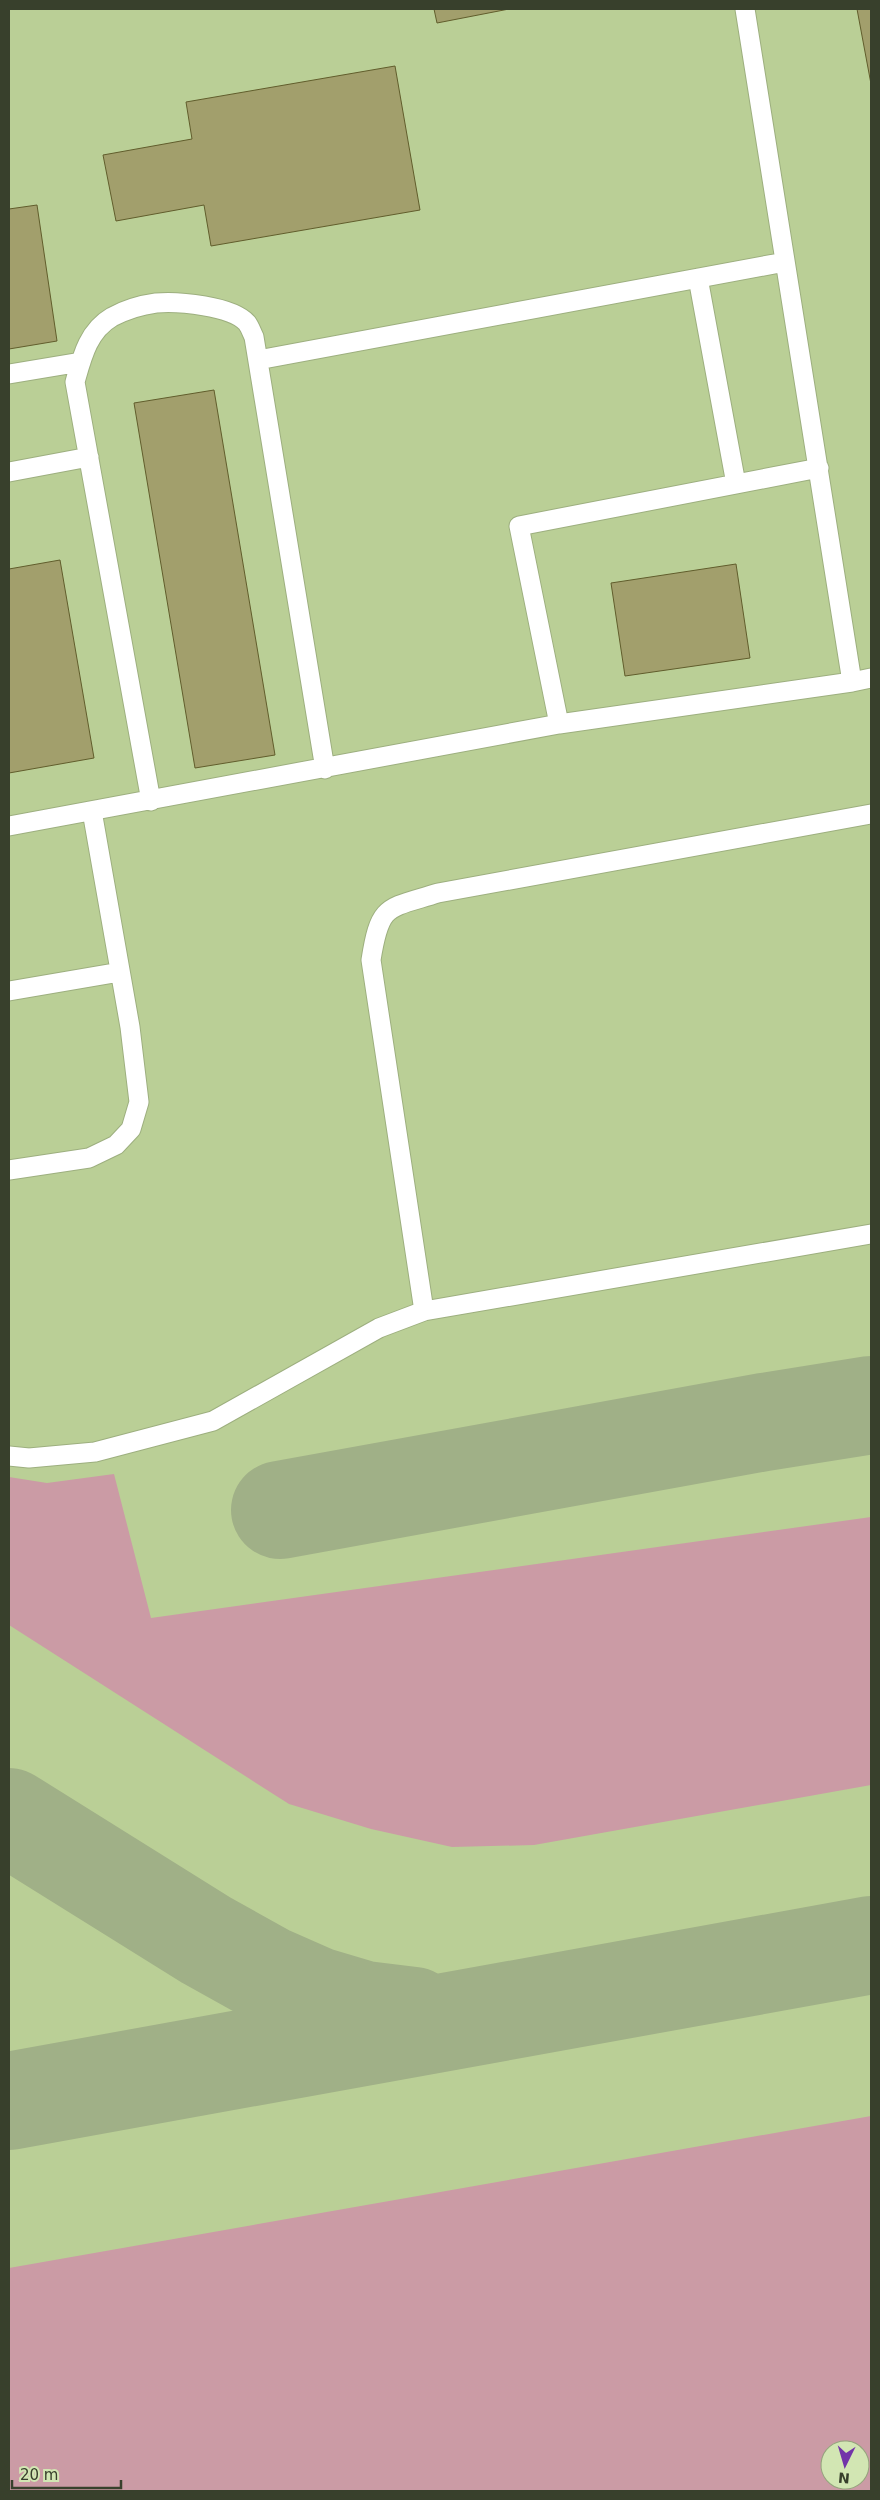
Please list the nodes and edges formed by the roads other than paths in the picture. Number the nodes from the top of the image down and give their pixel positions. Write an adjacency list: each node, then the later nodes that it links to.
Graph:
1 (745, 9): 2 (lane)
2 (785, 262): 3 (lane); 8 (lane)
3 (698, 278): 4 (lane); 10 (lane)
4 (258, 360): 5 (lane); 14 (lane)
5 (81, 362): 6 (lane); 7 (lane)
6 (9, 374)
7 (89, 457): 9 (lane); 15 (lane)
8 (818, 468): 10 (lane); 12 (lane)
9 (9, 472)
10 (736, 484): 13 (lane)
11 (871, 678): 12 (lane)
12 (852, 682): 13 (lane)
13 (559, 724): 14 (lane)
14 (325, 769): 15 (lane)
15 (151, 801): 16 (lane)
16 (92, 811): 18 (lane); 19 (lane)
17 (871, 814): 23 (lane)
18 (9, 826)
19 (120, 972): 20 (lane); 21 (lane)
20 (9, 991)
21 (9, 1170)
22 (871, 1234): 23 (lane)
23 (424, 1311): 24 (lane)
24 (9, 1456)

